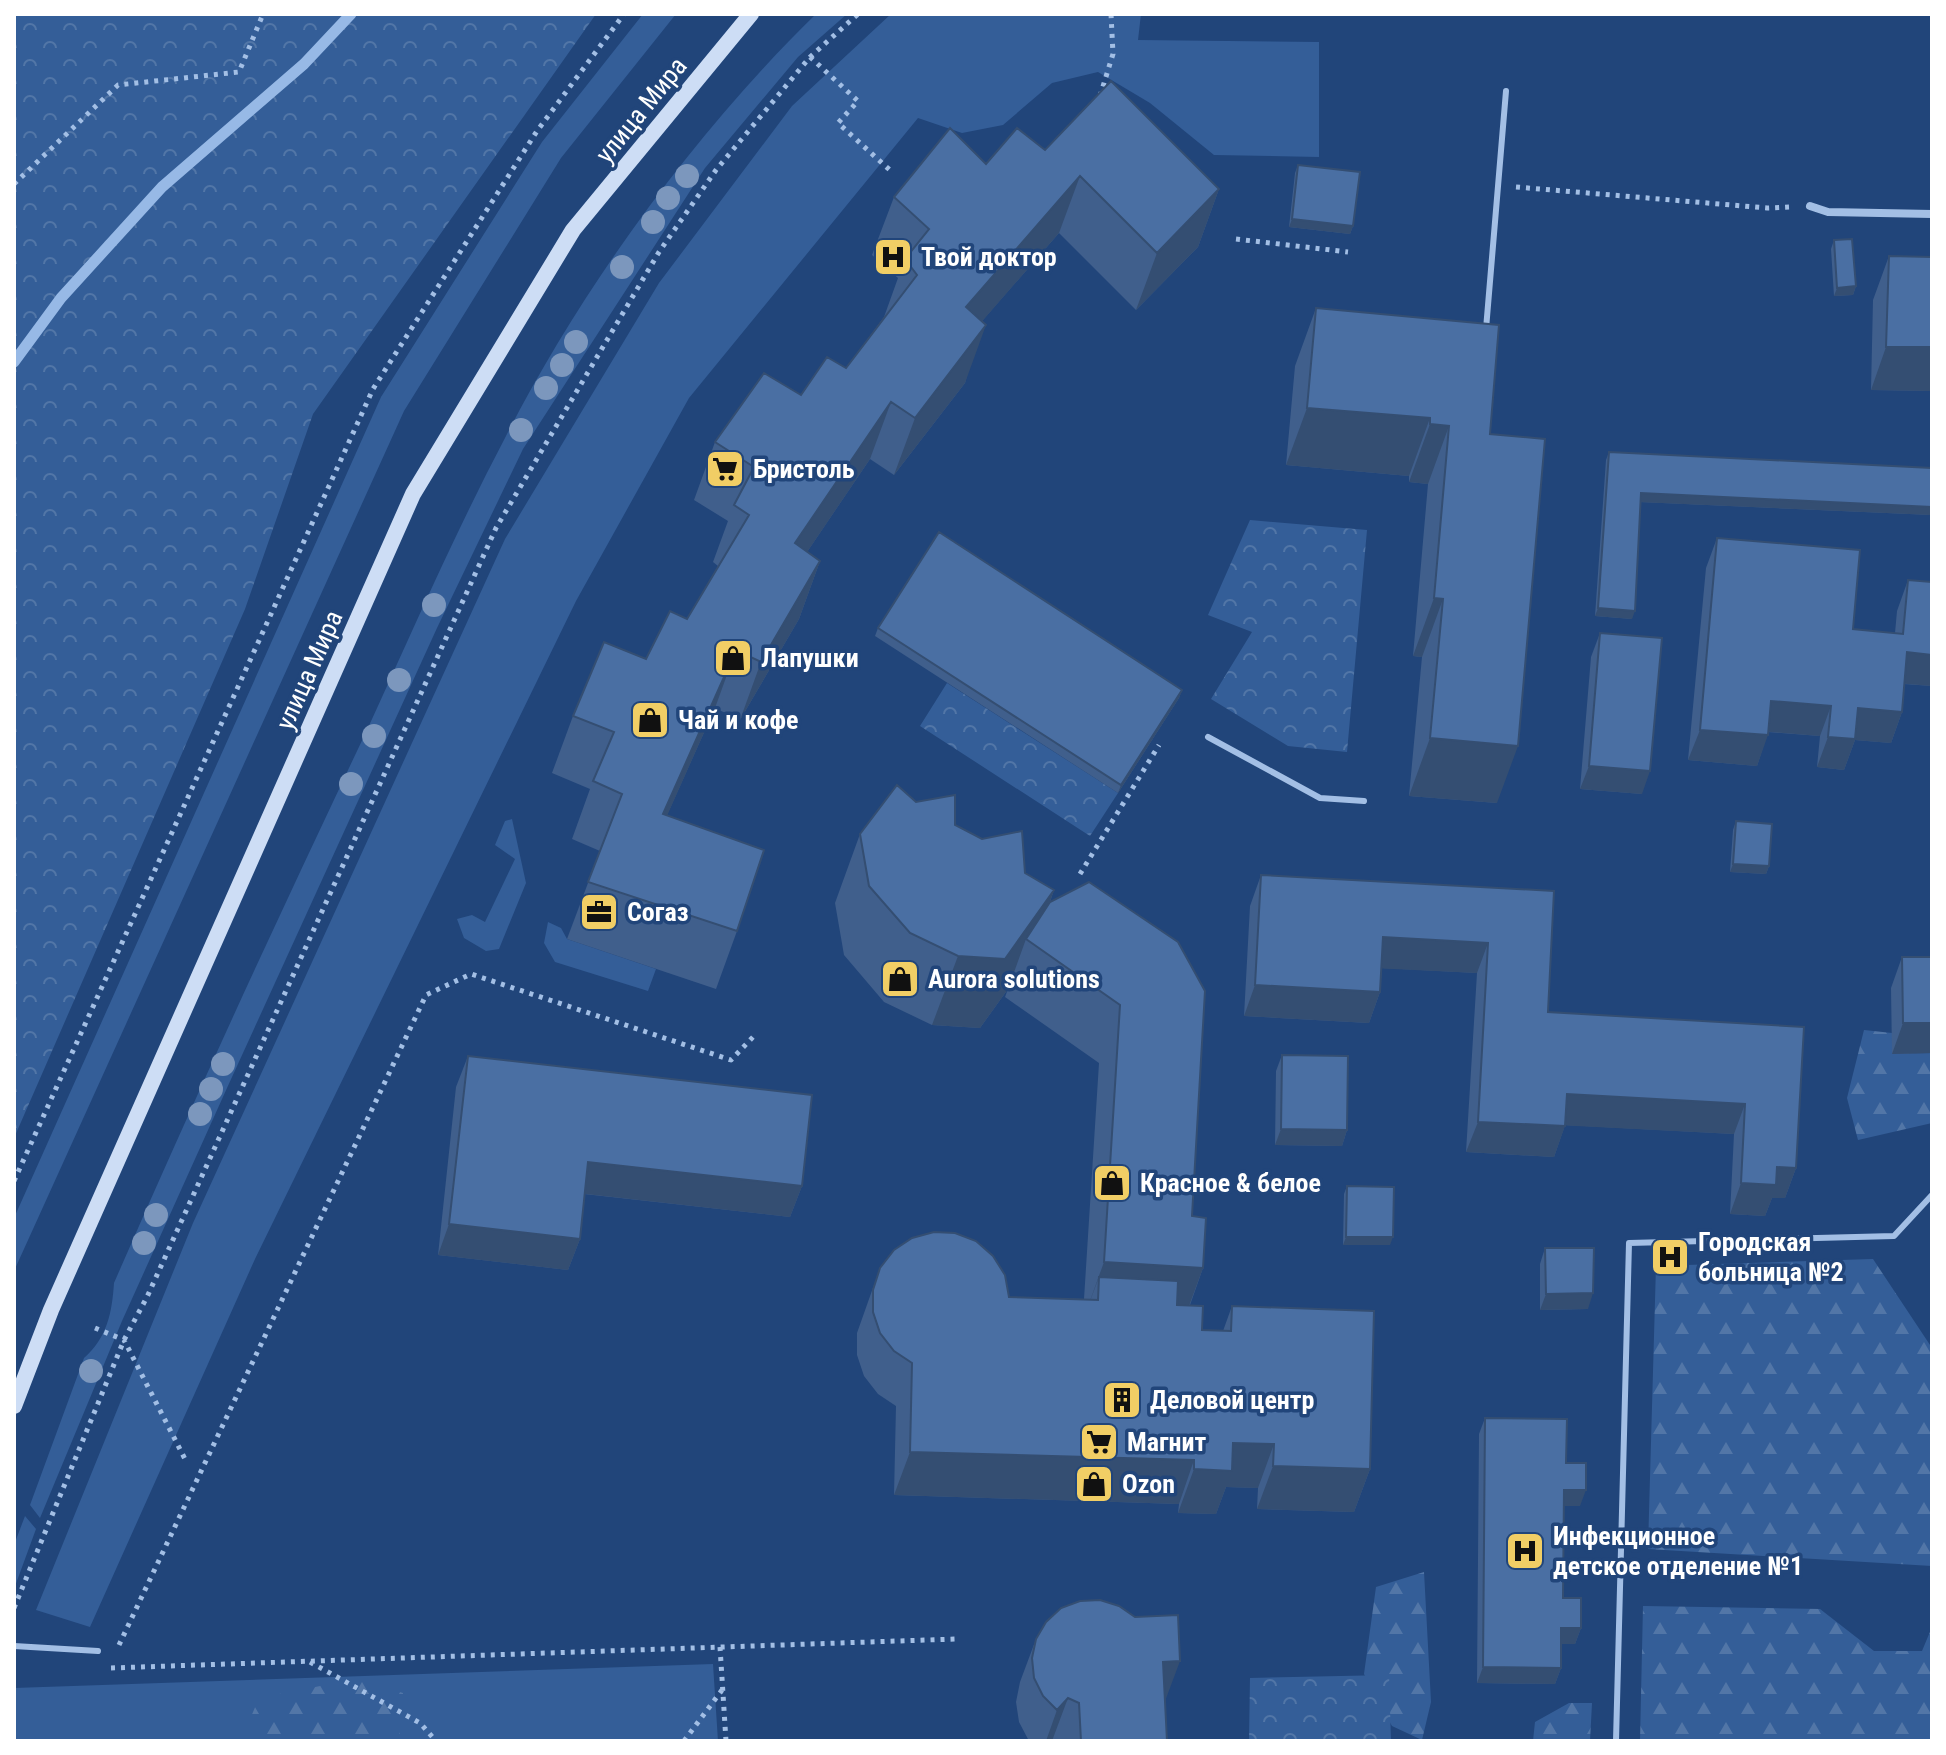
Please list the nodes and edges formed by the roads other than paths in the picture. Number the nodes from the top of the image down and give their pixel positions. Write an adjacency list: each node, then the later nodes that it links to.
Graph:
1 (751, 14): 9 (main road, улица Мира)
2 (1506, 91): 5 (lane)
3 (1810, 206): 4 (street)
4 (1932, 214)
5 (1486, 333)
6 (1208, 737): 7 (lane)
7 (1364, 801)
8 (1932, 1195): 12 (lane)
9 (14, 1406)
10 (14, 1646): 11 (lane)
11 (98, 1651)
12 (1616, 1741)

